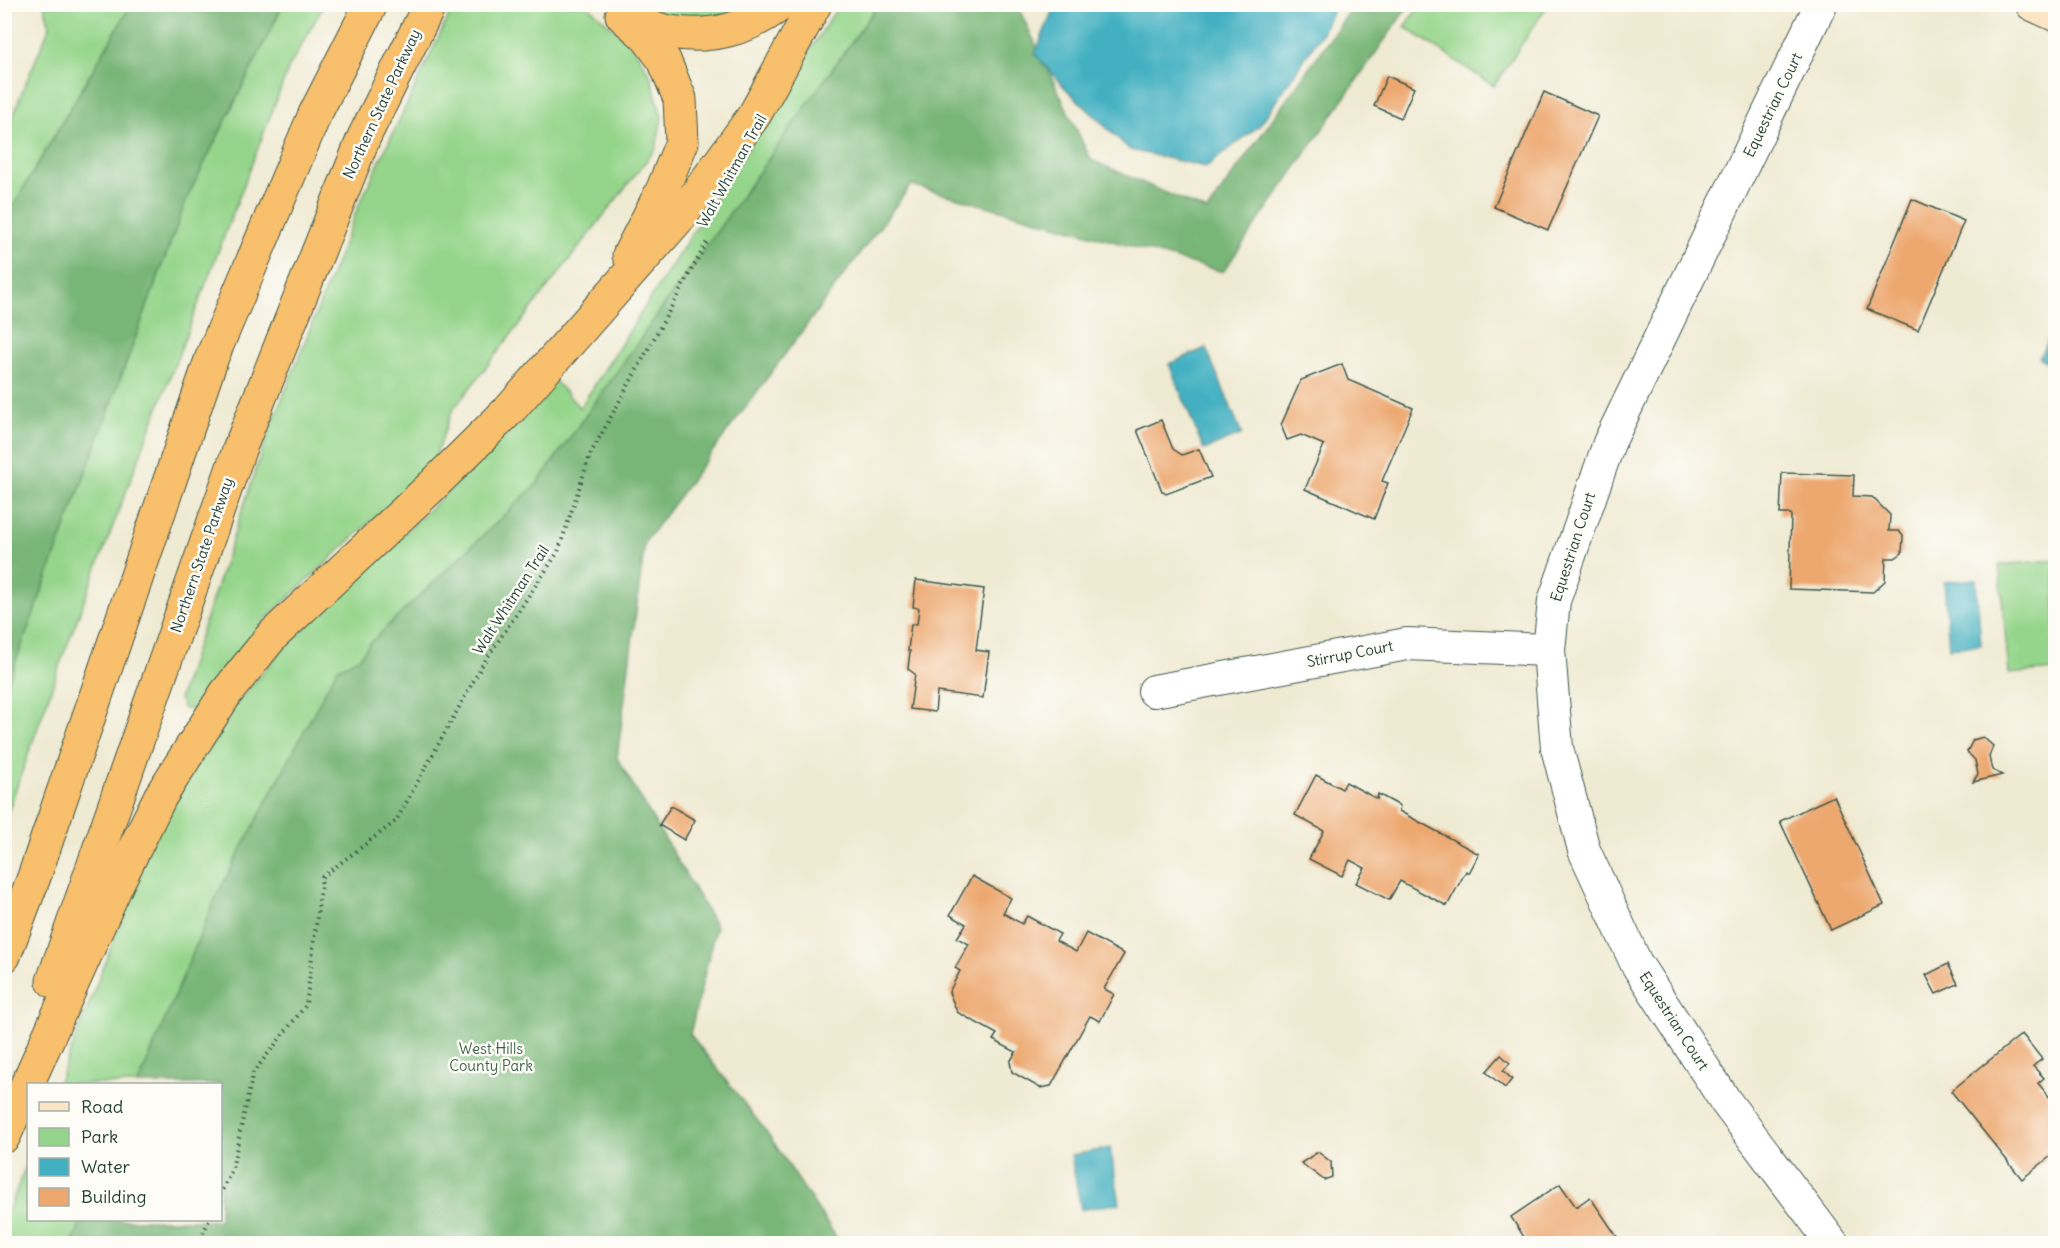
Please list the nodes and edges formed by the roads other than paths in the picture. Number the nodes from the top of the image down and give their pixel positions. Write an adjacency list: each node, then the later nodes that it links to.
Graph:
1 (371, 4): 12 (highway)
2 (430, 4): 15 (highway, Northern State Parkway)
3 (781, 4): 7 (highway)
4 (815, 4): 9 (highway)
5 (1821, 4): 10 (street, Equestrian Court)
6 (2032, 4): 8 (street)
7 (616, 10): 9 (highway)
8 (2055, 15)
9 (603, 304): 13 (highway)
10 (1549, 650): 11 (street, Stirrup Court); 17 (street, Equestrian Court)
11 (1154, 691)
12 (4, 956)
13 (28, 1083)
14 (27, 1085): 16 (highway)
15 (4, 1119)
16 (4, 1136)
17 (1833, 1244)

